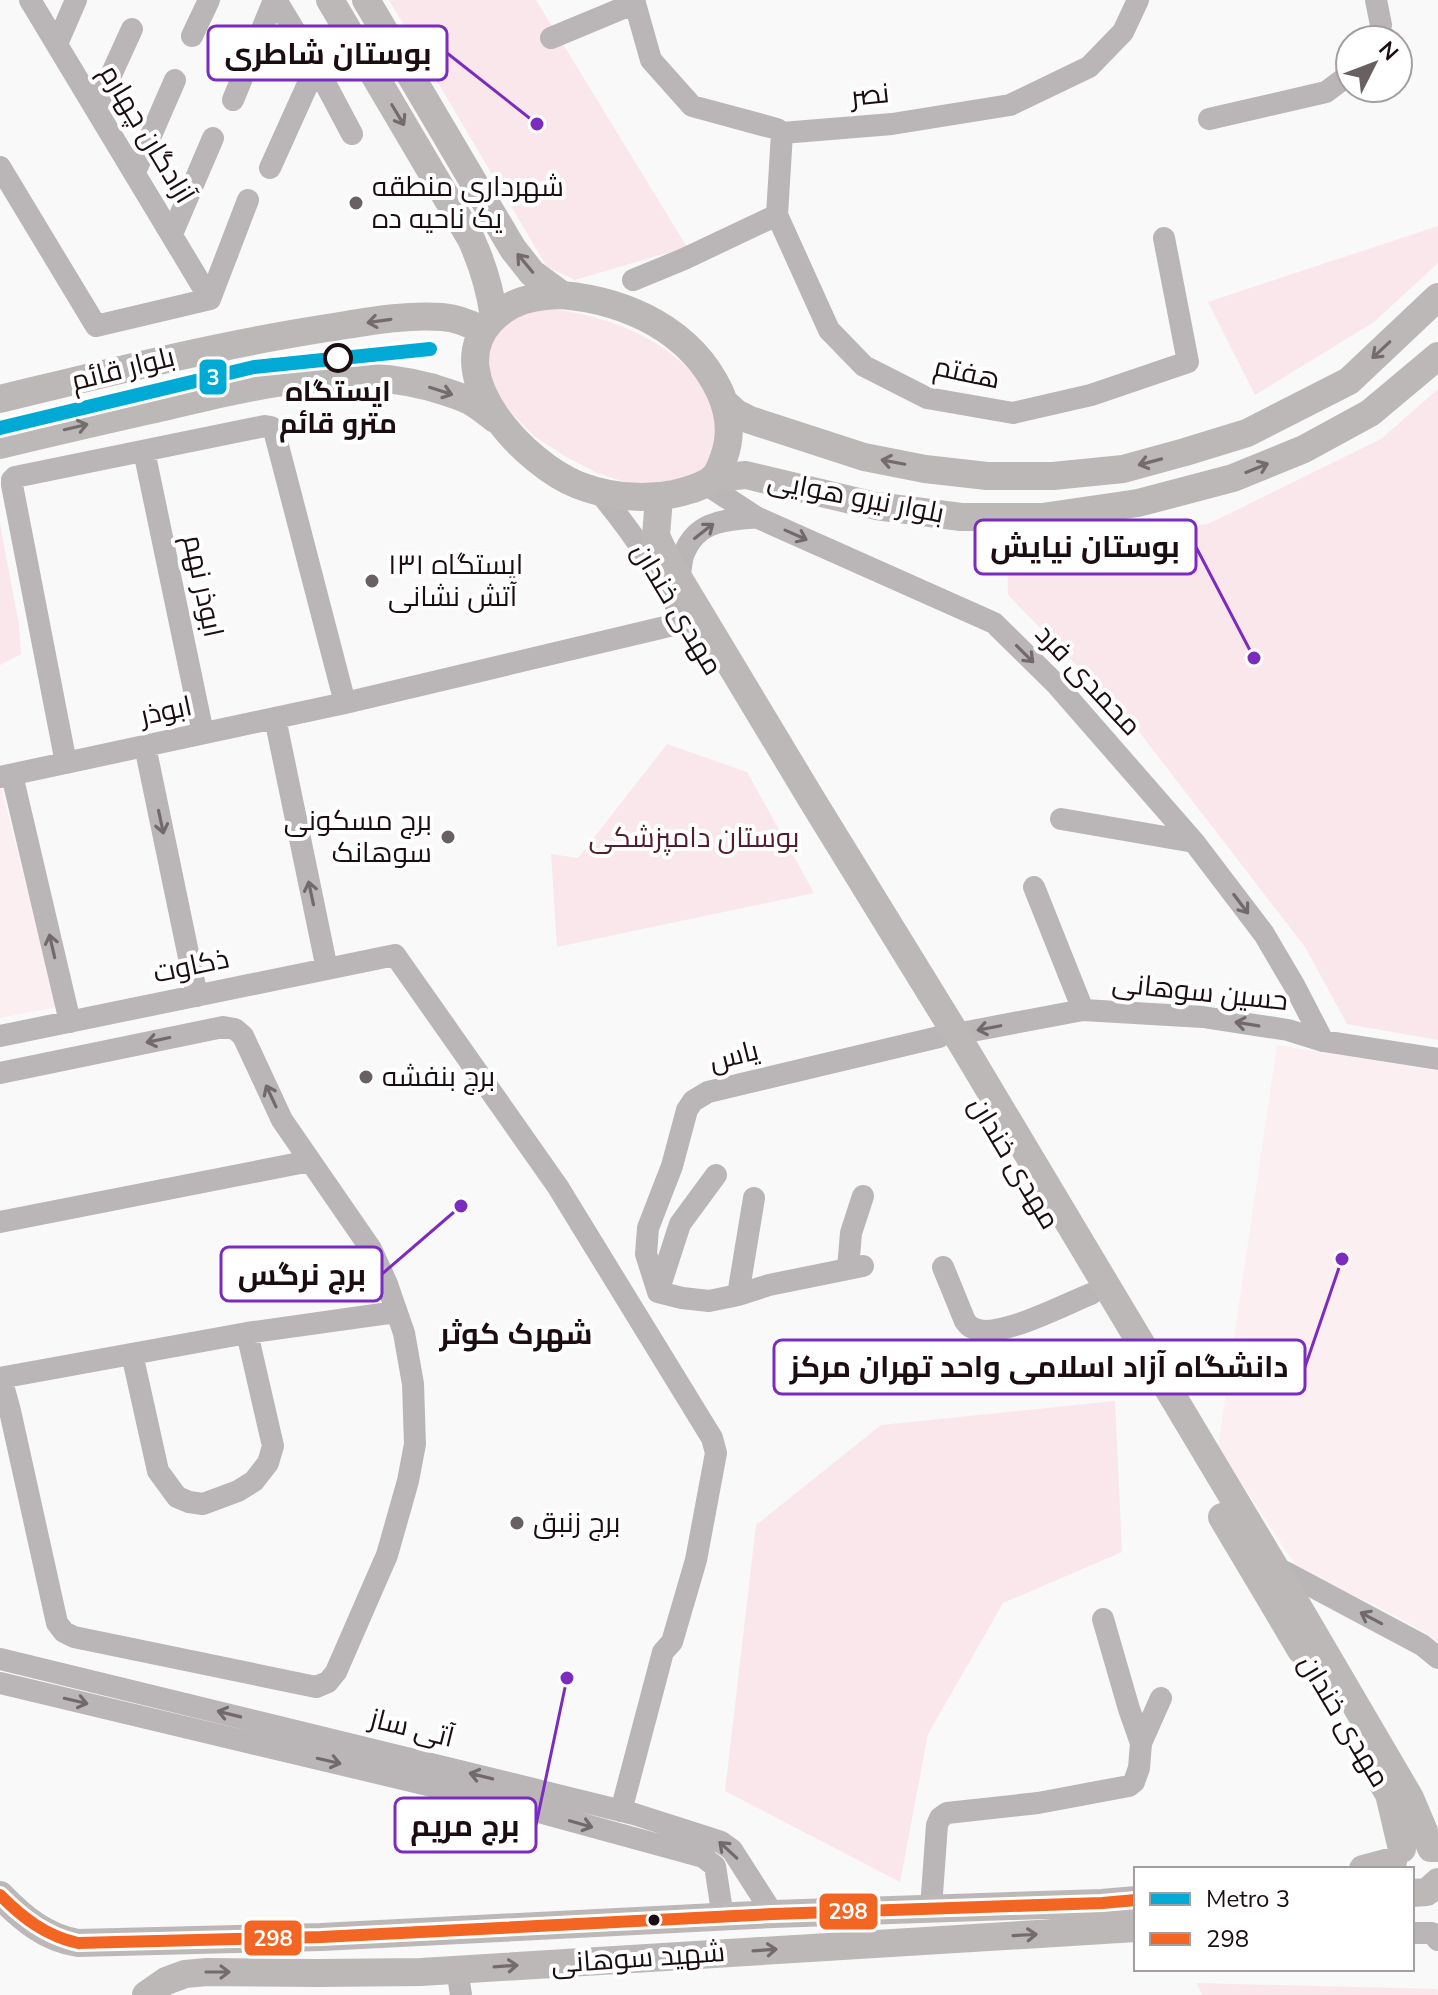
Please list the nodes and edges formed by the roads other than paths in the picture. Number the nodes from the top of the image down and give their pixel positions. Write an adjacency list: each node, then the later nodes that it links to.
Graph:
1 (30, 0): 14 (street, آزادگان چهارم)
2 (76, 0): 14 (street)
3 (209, 0): 12 (street)
4 (275, 0): 15 (street); 18 (street)
5 (330, 0): 32 (main road, one-way to 32)
6 (366, 0): 29 (main road)
7 (1138, 0): 21 (street, نصر)
8 (1376, 0): 10 (street)
9 (634, 2): 13 (street); 21 (street, نصر)
10 (1381, 24)
11 (132, 29): 19 (street)
12 (192, 36)
13 (551, 38)
14 (57, 44): 19 (street, آزادگان چهارم)
15 (316, 66): 22 (street); 25 (street)
16 (175, 80): 26 (street)
17 (1334, 86): 20 (street)
18 (233, 100)
19 (96, 108): 26 (street, آزادگان چهارم)
20 (1209, 119)
21 (782, 133): 28 (street, هفتم)
22 (352, 134)
23 (213, 138): 30 (street)
24 (0, 167): 36 (street)
25 (270, 168)
26 (135, 172): 30 (street, آزادگان چهارم)
27 (248, 200): 36 (street)
28 (777, 215): 31 (street, هفتم); 33 (street)
29 (497, 223): 32 (main road); 34 (main road, one-way to 29)
30 (172, 234): 36 (street, آزادگان چهارم)
31 (1164, 238)
32 (471, 239): 37 (main road)
33 (633, 280)
34 (562, 295): 37 (main road); 40 (main road)
35 (1438, 297): 40 (main road, بلوار نیرو هوایی, one-way to 40)
36 (210, 299)
37 (488, 324): 39 (main road, بلوار قائم, one-way to 39); 41 (main road)
38 (1438, 356): 44 (main road, بلوار نیرو هوایی, one-way to 38)
39 (0, 399)
40 (724, 402): 44 (main road)
41 (500, 422): 42 (main road, بلوار قائم, one-way to 41); 45 (main road)
42 (0, 445)
43 (144, 451): 50 (street); 52 (street, ابوذر نهم); 54 (street)
44 (709, 480): 46 (main road); 47 (street, محمدی فرد)
45 (598, 491): 46 (main road); 49 (street, مهدی خندان)
46 (659, 498): 48 (main road, مهدی خندان)
47 (756, 517): 48 (street, one-way to 47); 57 (street, محمدی فرد, one-way to 57)
48 (679, 579): 49 (main road, مهدی خندان)
49 (693, 620): 50 (street, ابوذر); 65 (main road, مهدی خندان)
50 (345, 703): 51 (street, ابوذر)
51 (275, 718): 52 (street, ابوذر); 59 (street, one-way to 51)
52 (203, 733): 53 (street, ابوذر)
53 (145, 746): 54 (street, ابوذر); 60 (street, one-way to 60)
54 (66, 763): 55 (street, ابوذر)
55 (6, 776): 63 (street, one-way to 55)
56 (1061, 819): 57 (street)
57 (1194, 842): 66 (street, محمدی فرد, one-way to 66)
58 (1034, 887): 61 (street)
59 (327, 969): 60 (street, ذکاوت); 91 (street, ذکاوت)
60 (197, 996): 62 (street, ذکاوت)
61 (1083, 1010): 65 (street, حسین سوهانی, one-way to 65); 66 (street, حسین سوهانی, one-way to 61)
62 (121, 1011): 63 (street, ذکاوت); 67 (street)
63 (70, 1022): 64 (street, ذکاوت)
64 (0, 1036)
65 (947, 1036): 76 (street, یاس); 77 (main road, مهدی خندان); 92 (main road, مهدی خندان)
66 (1323, 1041): 68 (street, حسین سوهانی)
67 (127, 1047): 69 (street); 70 (street, one-way to 67)
68 (1438, 1059)
69 (0, 1073)
70 (310, 1161): 74 (street); 79 (street)
71 (716, 1175): 76 (street)
72 (863, 1196): 78 (street)
73 (754, 1198): 78 (street)
74 (0, 1222)
75 (943, 1267): 77 (street)
76 (658, 1292): 78 (street)
77 (1091, 1294): 93 (main road, مهدی خندان)
78 (738, 1295)
79 (396, 1312): 80 (street); 82 (street)
80 (247, 1333): 81 (street); 81 (street)
81 (132, 1354): 82 (street)
82 (0, 1378)
83 (1285, 1572): 85 (street, one-way to 83)
84 (1103, 1619): 89 (street)
85 (1438, 1658)
86 (0, 1659): 90 (street, آتی ساز, one-way to 86)
87 (0, 1683): 90 (street, آتی ساز, one-way to 90)
88 (1161, 1698): 89 (street)
89 (1141, 1743): 97 (street)
90 (526, 1798): 91 (street, آتی ساز); 99 (street, آتی ساز, one-way to 99)
91 (628, 1813): 98 (street, آتی ساز, one-way to 91)
92 (1436, 1851): 93 (main road)
93 (1396, 1859): 94 (main road)
94 (1370, 1867)
95 (0, 1895): 103 (main road, شهید سوهانی)
96 (1134, 1901): 100 (main road, شهید سوهانی)
97 (931, 1908): 98 (main road, شهید سوهانی); 100 (main road, شهید سوهانی)
98 (773, 1914): 99 (main road, شهید سوهانی)
99 (723, 1917): 103 (main road, شهید سوهانی)
100 (1104, 1917): 101 (main road, شهید سوهانی); 104 (street); 107 (main road, شهید سوهانی, one-way to 100)
101 (1134, 1927)
102 (1414, 1933): 105 (street)
103 (321, 1937): 106 (main road)
104 (1134, 1940)
105 (1438, 1940)
106 (318, 1973): 107 (main road, شهید سوهانی); 108 (main road, شهید سوهانی, one-way to 106)
107 (459, 1982)
108 (146, 1995)

